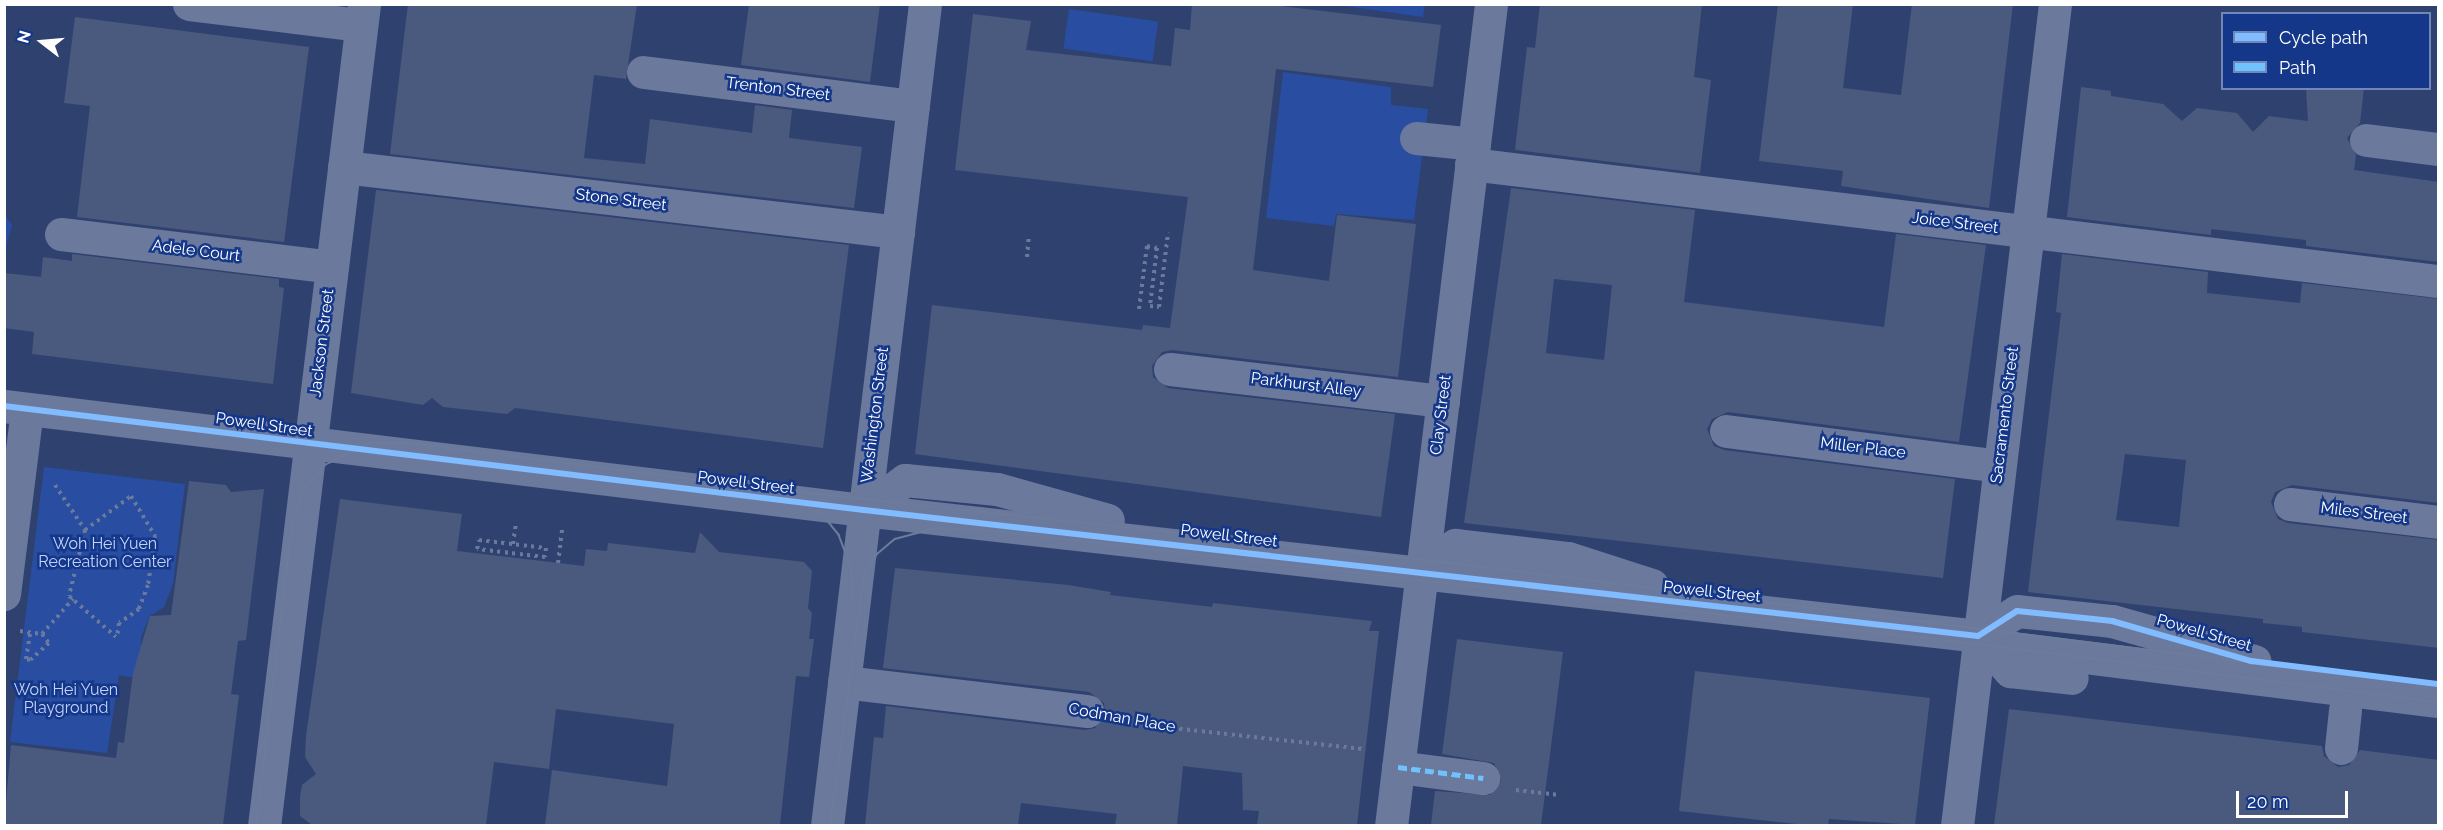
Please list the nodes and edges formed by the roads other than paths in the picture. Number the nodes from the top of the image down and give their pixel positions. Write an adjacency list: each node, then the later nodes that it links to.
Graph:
1 (189, 4): 5 (street)
2 (926, 4): 7 (street, Washington Street)
3 (1491, 4): 11 (street, Clay Street)
4 (2055, 4): 13 (street, Sacramento Street)
5 (362, 15): 12 (street, Jackson Street)
6 (643, 72): 7 (street, Trenton Street)
7 (913, 106): 14 (street, Washington Street)
8 (1416, 138): 11 (street, Joice Street)
9 (2366, 140): 10 (street)
10 (2439, 149)
11 (1473, 154): 13 (street, Joice Street); 19 (street, Clay Street)
12 (344, 167): 14 (street, Stone Street); 16 (street, Jackson Street)
13 (2027, 231): 17 (street, Joice Street); 23 (street, Sacramento Street)
14 (898, 232): 25 (street, Washington Street)
15 (61, 234): 16 (street, Adele Court)
16 (332, 267): 22 (street, Jackson Street)
17 (2439, 280)
18 (1170, 369): 19 (street, Parkhurst Alley)
19 (1443, 401): 27 (street, Clay Street)
20 (16, 407): 22 (street, Powell Street); 28 (street)
21 (1726, 431): 23 (street, Miller Place)
22 (308, 445): 25 (street, Powell Street); 39 (street, Jackson Street)
23 (1999, 466): 29 (street, Sacramento Street)
24 (2290, 504): 26 (street, Miles Street)
25 (864, 510): 27 (street, Powell Street); 30 (street, Washington Street)
26 (2439, 522)
27 (1422, 575): 29 (street, Powell Street); 37 (street, Clay Street)
28 (4, 594)
29 (1978, 636): 31 (street, Powell Street); 32 (street); 33 (street); 42 (street, Sacramento Street)
30 (844, 682): 34 (street, Codman Place); 40 (street, Washington Street)
31 (2439, 684)
32 (2439, 701)
33 (2345, 710): 35 (street); 36 (street)
34 (1086, 711)
35 (2439, 721)
36 (2341, 748)
37 (1399, 760): 38 (street); 41 (street, Clay Street)
38 (1483, 778)
39 (264, 825)
40 (827, 825)
41 (1391, 825)
42 (1958, 825)

